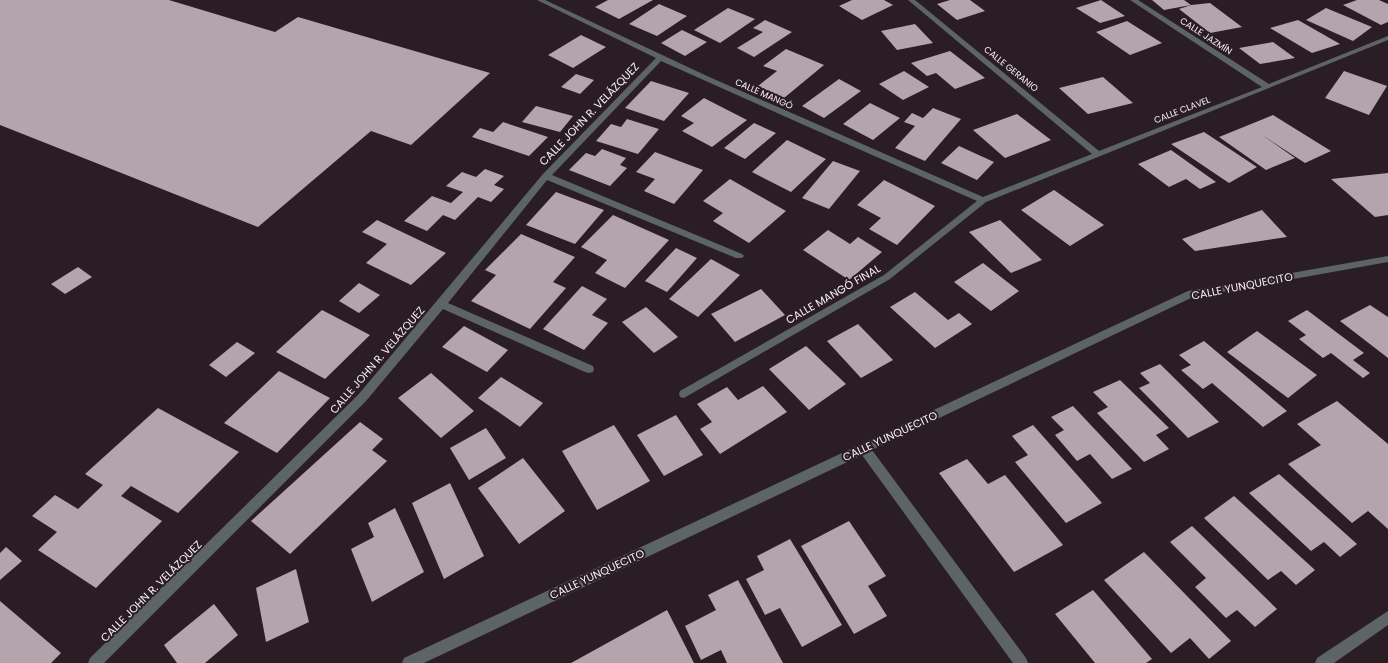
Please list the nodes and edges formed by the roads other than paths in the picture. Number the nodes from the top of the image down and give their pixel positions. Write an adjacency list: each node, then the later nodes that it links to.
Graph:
1 (540, 0): 5 (street, CALLE MANGÓ)
2 (911, 0): 7 (street, CALLE GERANIO)
3 (1133, 0): 6 (street, CALLE JAZMÍN)
4 (1388, 38): 6 (street, CALLE CLAVEL)
5 (660, 58): 8 (street, CALLE JOHN R. VELÁZQUEZ); 9 (street, CALLE MANGÓ)
6 (1268, 87): 7 (street, CALLE CLAVEL)
7 (1098, 154): 9 (street, CALLE CLAVEL)
8 (546, 176): 10 (street); 12 (street, CALLE JOHN R. VELÁZQUEZ)
9 (982, 200): 14 (street, CALLE MANGÓ FINAL)
10 (739, 256)
11 (1388, 259): 15 (street, CALLE YUNQUECITO)
12 (441, 304): 13 (street); 17 (street, CALLE JOHN R. VELÁZQUEZ)
13 (589, 369)
14 (684, 394)
15 (864, 448): 18 (street, CALLE YUNQUECITO); 19 (street)
16 (1388, 617): 20 (street)
17 (95, 663)
18 (409, 663)
19 (1021, 663)
20 (1322, 663)

